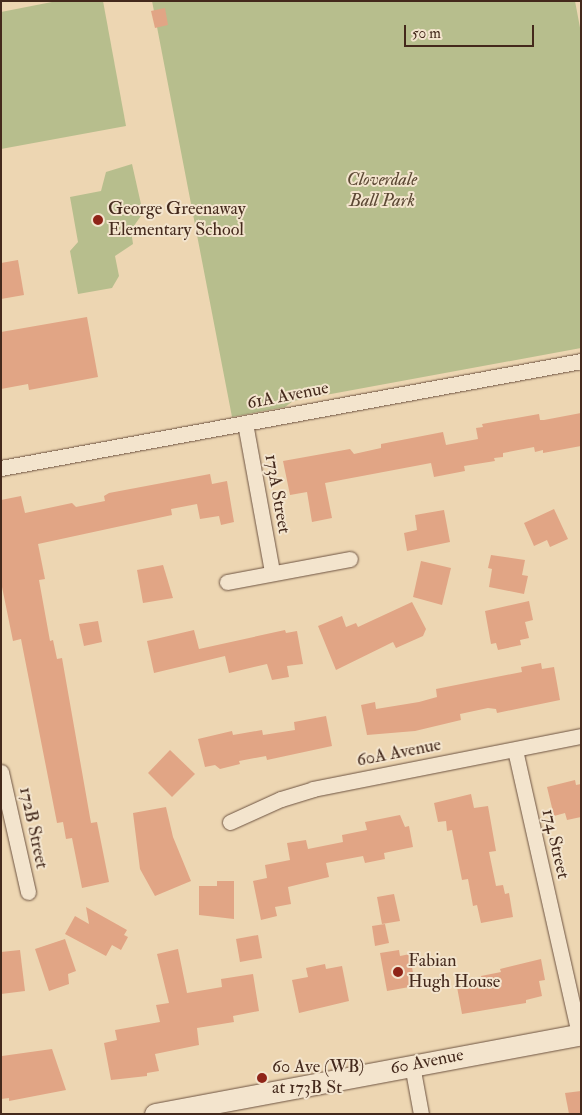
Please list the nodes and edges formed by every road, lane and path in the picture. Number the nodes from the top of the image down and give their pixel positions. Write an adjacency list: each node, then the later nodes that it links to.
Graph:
1 (581, 361): 2 (street, 61A Avenue)
2 (245, 423): 3 (street, 61A Avenue); 5 (street, 173A Street)
3 (1, 468)
4 (350, 559): 5 (street)
5 (272, 572): 6 (street)
6 (227, 582)
7 (581, 736): 8 (street, 60A Avenue)
8 (514, 750): 10 (street, 60A Avenue); 12 (street, 174 Street)
9 (1, 772): 11 (street, 172B Street)
10 (230, 822)
11 (28, 892)
12 (580, 1034): 13 (street, 60 Avenue)
13 (412, 1065): 14 (street, 60 Avenue); 15 (street)
14 (154, 1114)
15 (421, 1114)

